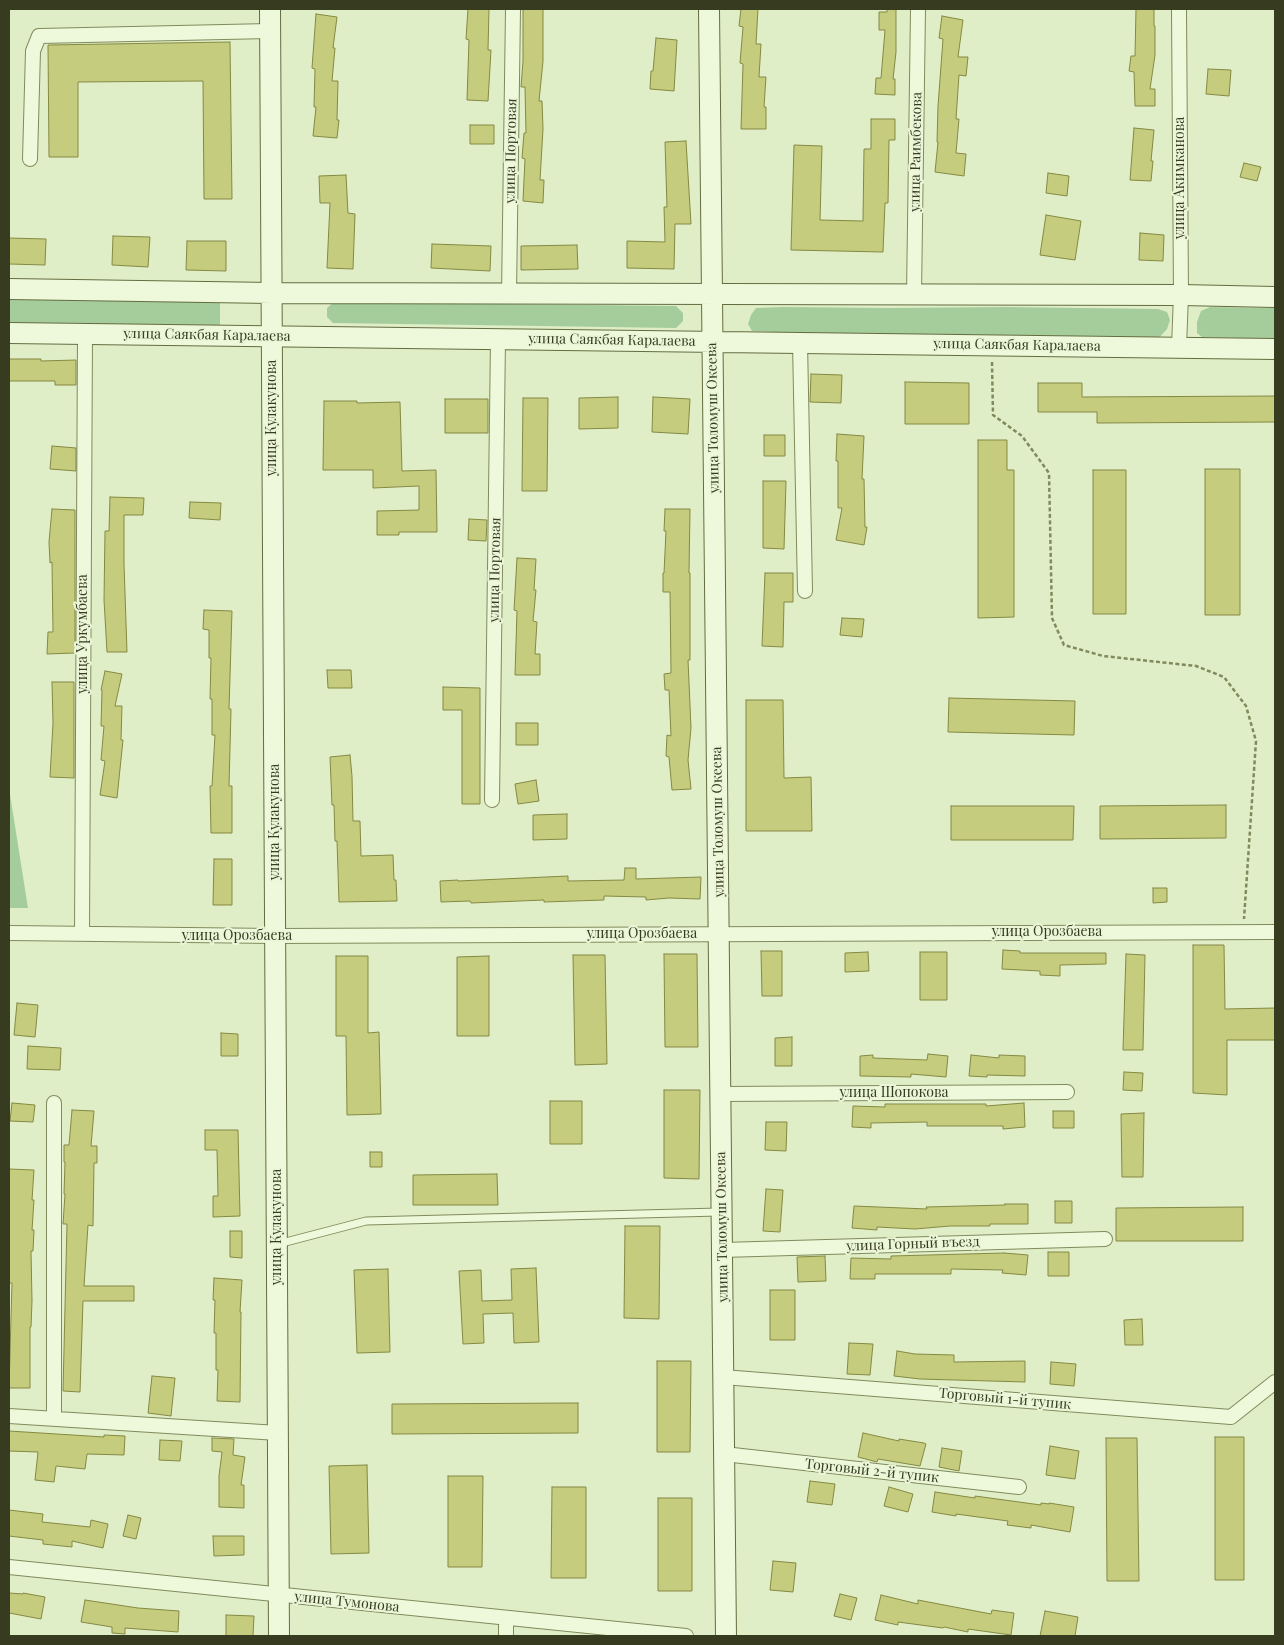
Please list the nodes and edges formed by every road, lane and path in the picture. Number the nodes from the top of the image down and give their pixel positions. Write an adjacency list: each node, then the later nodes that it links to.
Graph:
1 (270, 9): 6 (street, улица Кулакунова)
2 (513, 9): 10 (street, улица Портовая)
3 (709, 9): 11 (street, улица Толомуш Океева)
4 (918, 9): 12 (street, улица Раимбекова)
5 (1179, 9): 13 (street, улица Акимканова)
6 (270, 31): 7 (street); 9 (street, улица Кулакунова)
7 (30, 159)
8 (9, 289): 9 (street)
9 (272, 293): 10 (street); 17 (street, улица Кулакунова)
10 (509, 294): 11 (street)
11 (712, 294): 12 (street); 19 (street, улица Толомуш Океева)
12 (914, 295): 13 (street)
13 (1181, 296): 14 (street); 22 (street, улица Акимканова)
14 (1275, 297)
15 (9, 333): 16 (street, улица Саякбая Каралаева)
16 (85, 334): 17 (street, улица Саякбая Каралаева); 30 (street, улица Уркумбаева)
17 (272, 336): 18 (street, улица Саякбая Каралаева); 31 (street, улица Кулакунова)
18 (498, 339): 19 (street, улица Саякбая Каралаева); 25 (street, улица Портовая)
19 (712, 342): 20 (street, улица Саякбая Каралаева); 28 (street, улица Толомуш Океева)
20 (800, 343): 21 (street, улица Саякбая Каралаева); 24 (street)
21 (992, 345): 22 (street, улица Саякбая Каралаева); 26 (path)
22 (1179, 347): 23 (street, улица Саякбая Каралаева)
23 (1275, 348)
24 (805, 591)
25 (492, 800)
26 (1244, 932): 27 (street, улица Орозбаева); 28 (street, улица Орозбаева)
27 (1275, 932)
28 (719, 933): 31 (street, улица Орозбаева); 33 (street, улица Толомуш Океева)
29 (9, 934): 30 (street, улица Орозбаева)
30 (82, 934): 31 (street, улица Орозбаева)
31 (275, 936): 37 (street, улица Кулакунова)
32 (1067, 1092): 33 (street, улица Шопокова)
33 (720, 1094): 35 (street, улица Толомуш Океева)
34 (54, 1102): 42 (street)
35 (722, 1212): 37 (lane); 38 (street, улица Толомуш Океева)
36 (1105, 1239): 38 (street, улица Горный въезд)
37 (277, 1245): 43 (street, улица Кулакунова)
38 (722, 1250): 39 (street, улица Толомуш Океева)
39 (723, 1377): 40 (street, Торговый 1-й тупик); 44 (street, улица Толомуш Океева)
40 (1275, 1382)
41 (9, 1416): 42 (street)
42 (54, 1418): 43 (street)
43 (278, 1433): 47 (street, улица Кулакунова)
44 (724, 1454): 45 (street, Торговый 2-й тупик); 52 (street, улица Толомуш Океева)
45 (1019, 1487)
46 (9, 1567): 47 (street, улица Тумонова)
47 (279, 1596): 48 (street, улица Тумонова); 49 (street, улица Кулакунова)
48 (506, 1618): 50 (street); 51 (street, улица Тумонова)
49 (279, 1636)
50 (506, 1636)
51 (686, 1636)
52 (726, 1636)

